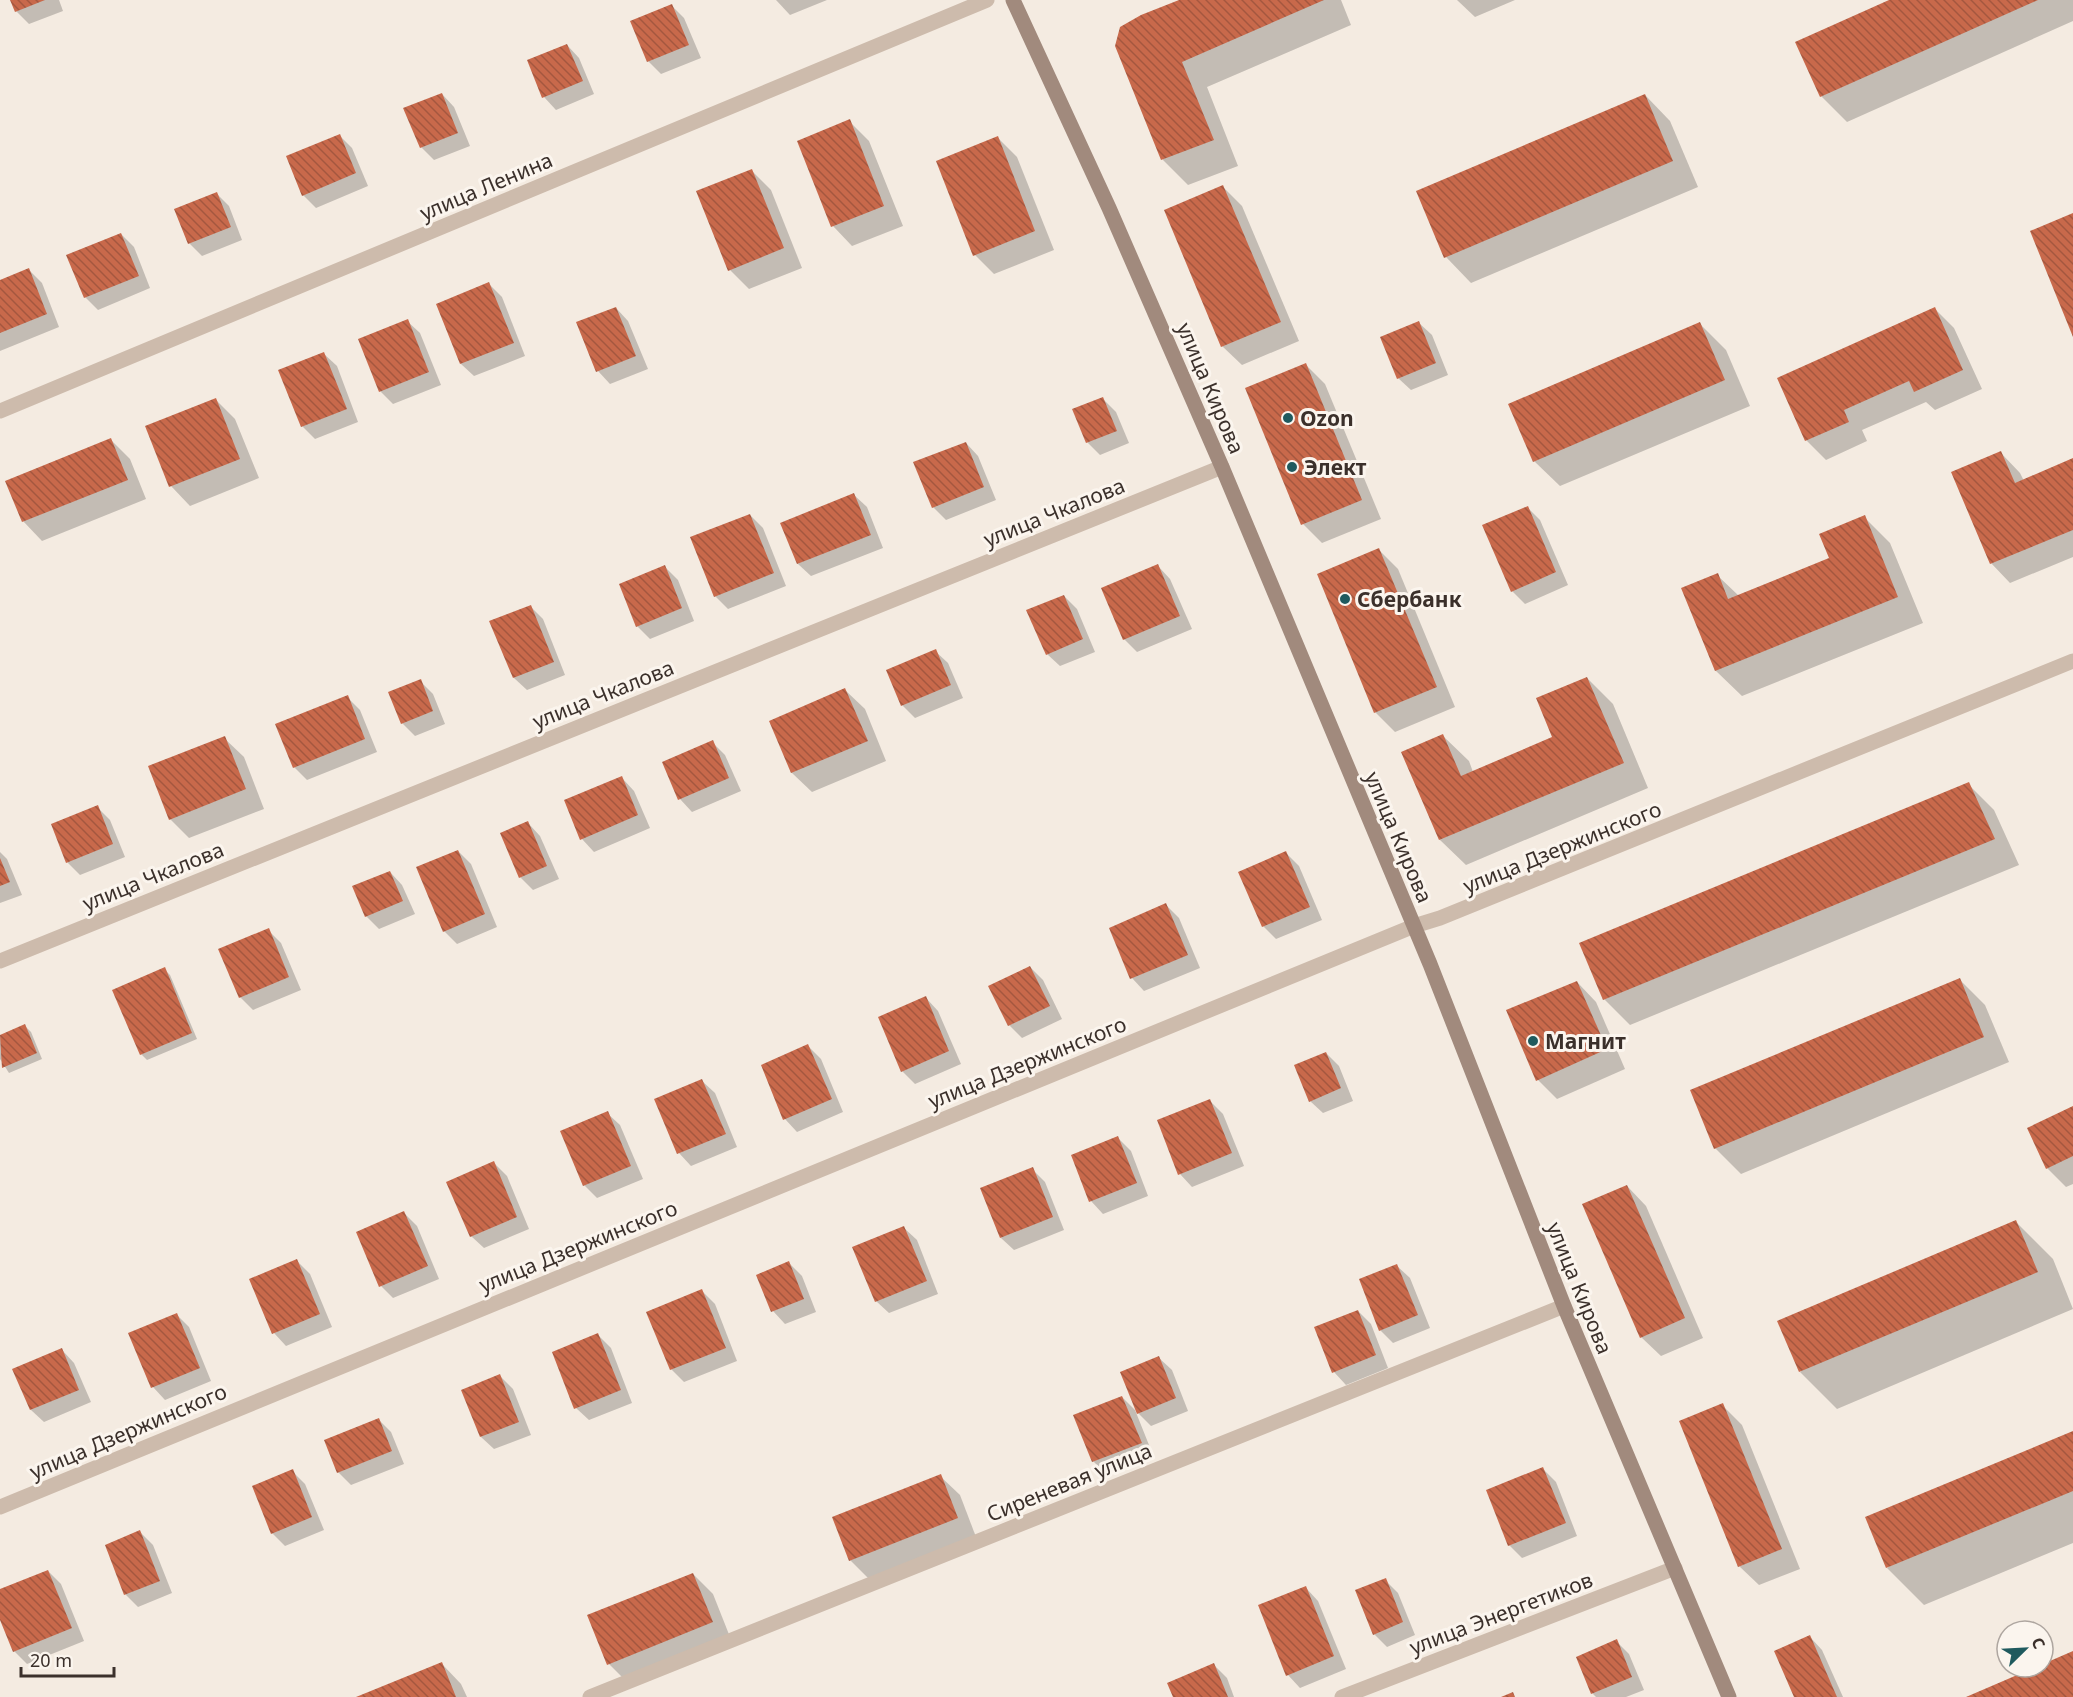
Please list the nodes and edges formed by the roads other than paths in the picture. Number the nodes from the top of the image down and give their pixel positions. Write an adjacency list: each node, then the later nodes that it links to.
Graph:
1 (987, 0): 3 (street, улица Ленина)
2 (1013, 0): 4 (street, улица Кирова)
3 (0, 411)
4 (1222, 466): 6 (street, улица Кирова); 7 (street, улица Чкалова)
5 (2073, 661): 6 (street, улица Дзержинского)
6 (1414, 926): 8 (street, улица Кирова); 9 (street, улица Дзержинского)
7 (0, 961)
8 (1564, 1306): 10 (street, улица Кирова); 11 (street, Сиреневая улица)
9 (0, 1507)
10 (1675, 1568): 12 (street, улица Энергетиков); 13 (street, улица Кирова)
11 (590, 1697)
12 (1342, 1697)
13 (1729, 1697)

